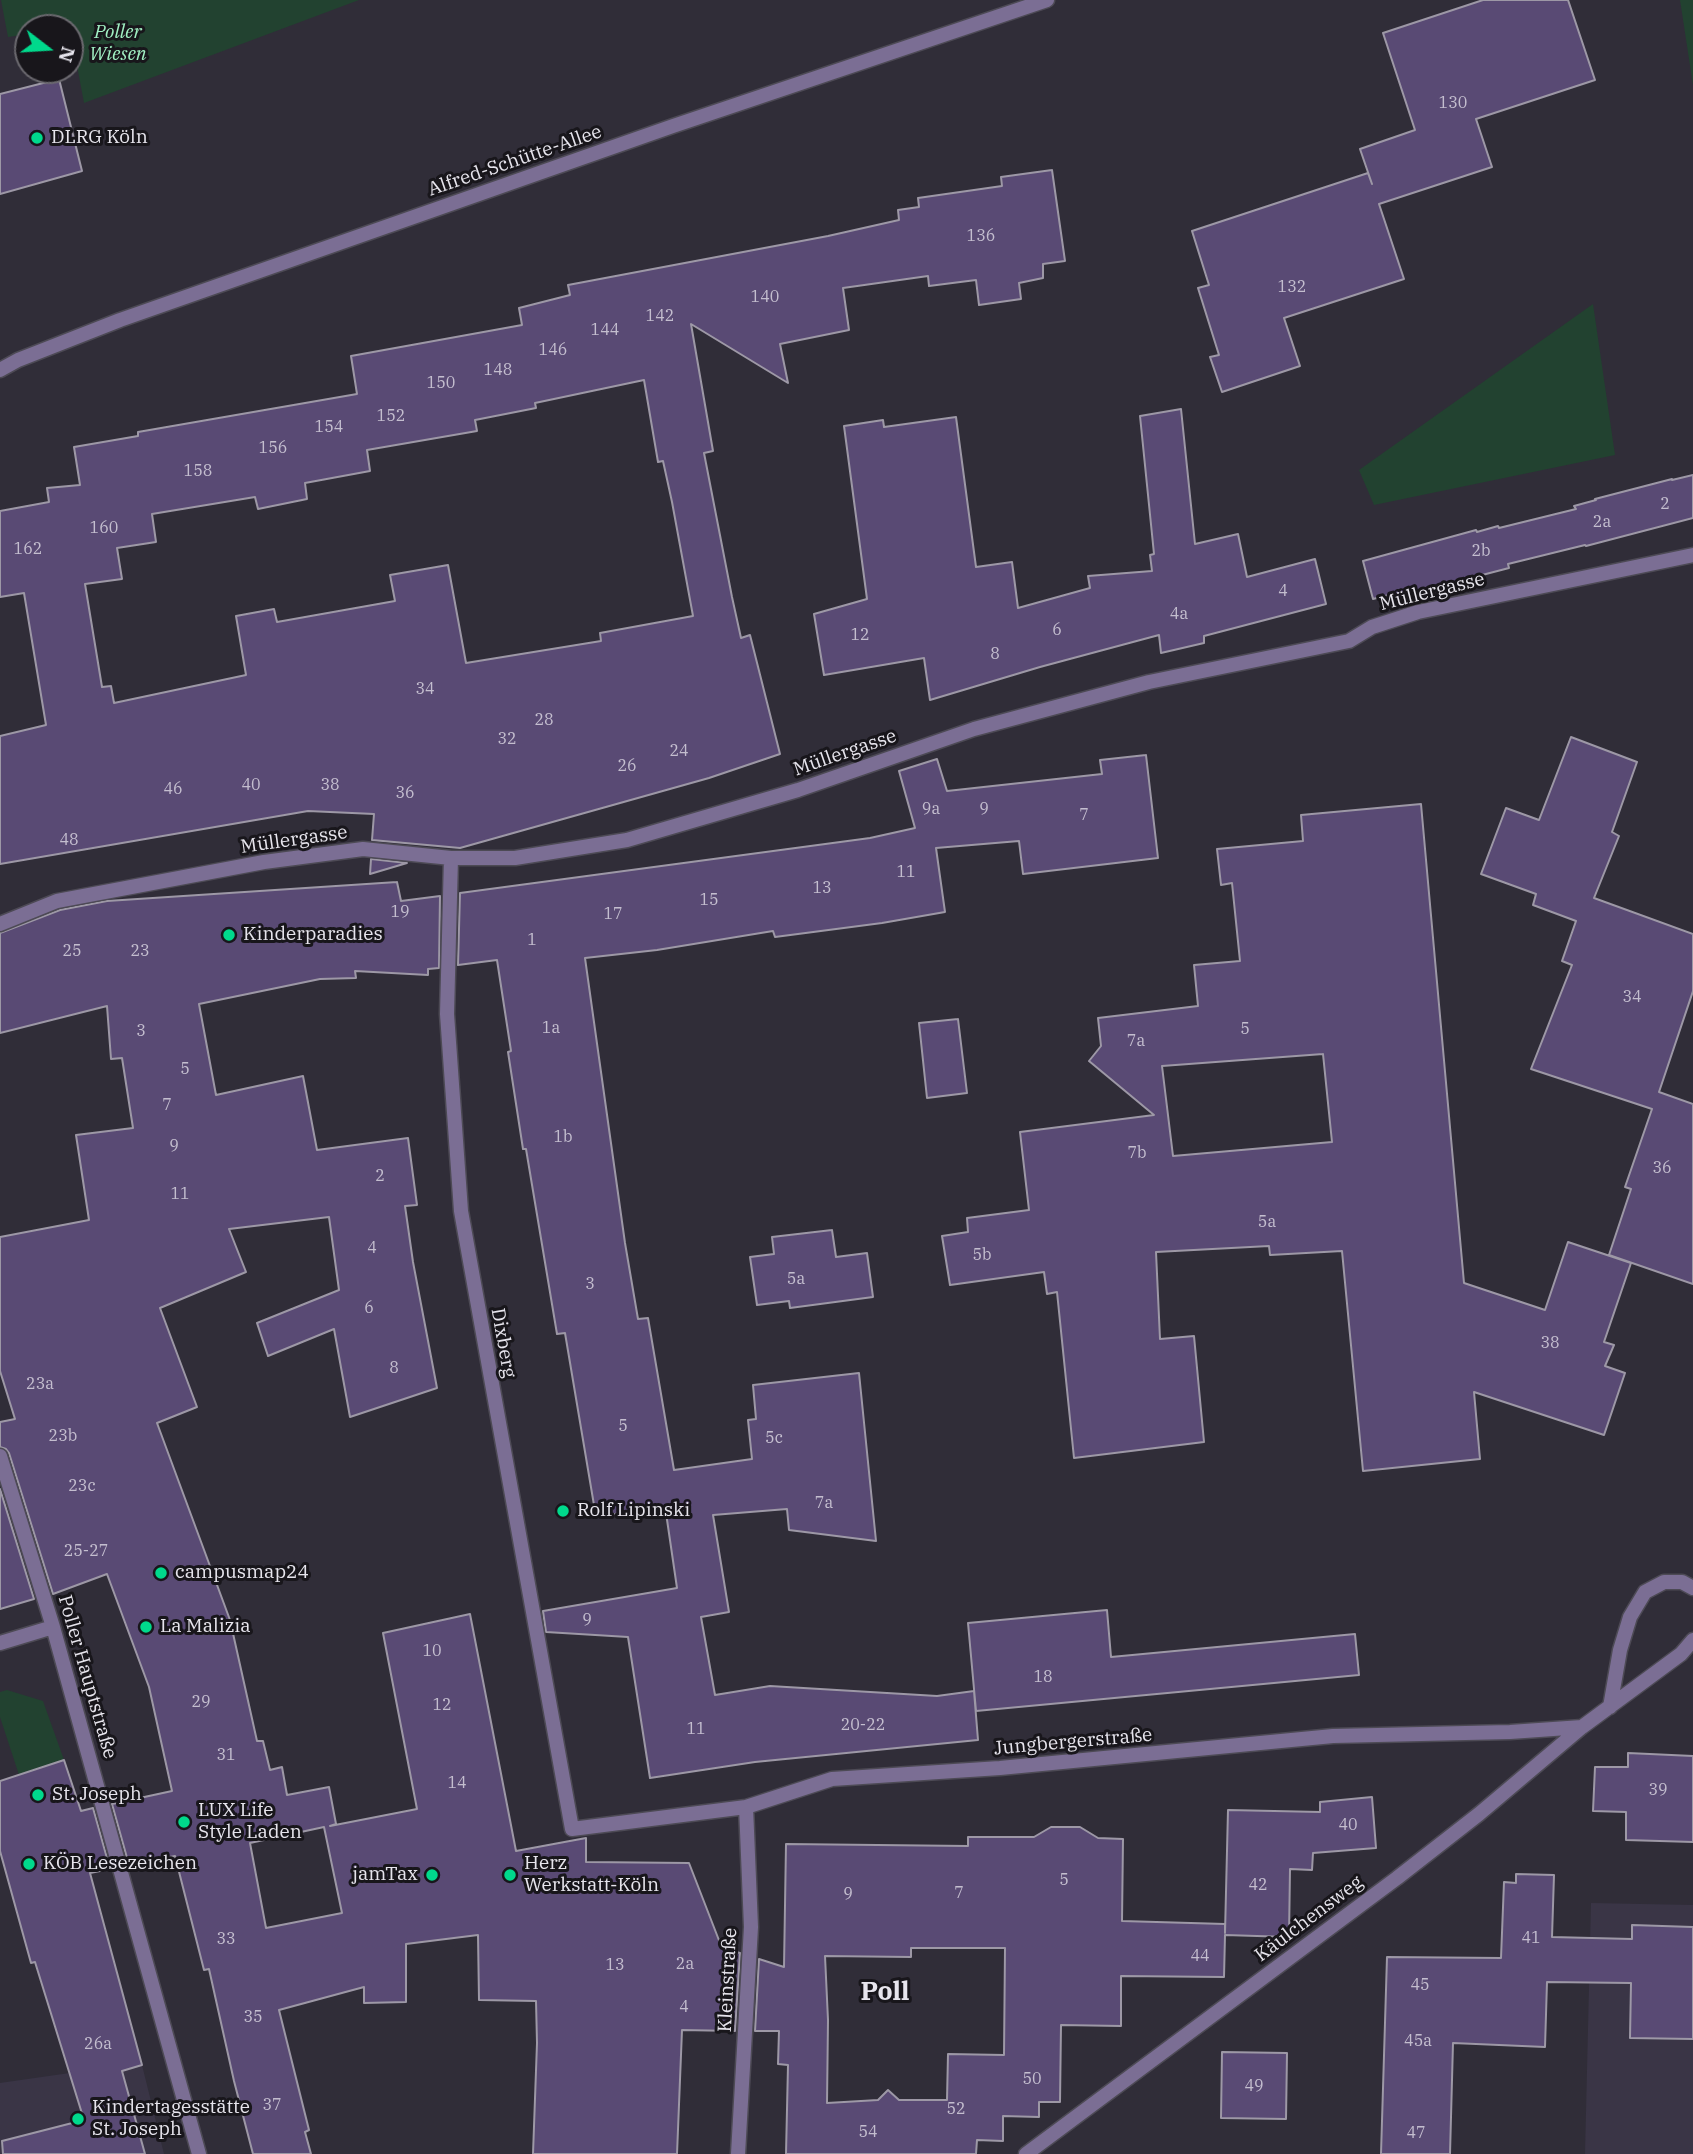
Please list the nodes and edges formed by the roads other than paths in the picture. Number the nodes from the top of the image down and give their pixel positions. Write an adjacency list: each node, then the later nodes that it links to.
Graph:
1 (1047, 0): 2 (street, Alfred-Schütte-Allee)
2 (0, 370)
3 (1693, 555): 4 (street, Müllergasse)
4 (451, 858): 5 (street, Müllergasse); 14 (street, Dixberg)
5 (0, 924)
6 (0, 1456): 8 (street, Poller Hauptstraße)
7 (1693, 1588): 11 (street)
8 (53, 1627): 10 (street); 15 (street, Poller Hauptstraße)
9 (1693, 1640): 11 (street, Käulchensweg)
10 (0, 1643)
11 (1610, 1707): 12 (street, Käulchensweg)
12 (1582, 1727): 13 (street, Jungbergerstraße); 17 (street, Käulchensweg)
13 (746, 1807): 14 (street, Jungbergerstraße); 16 (street, Kleinstraße)
14 (572, 1829)
15 (199, 2154)
16 (738, 2154)
17 (1026, 2154)

